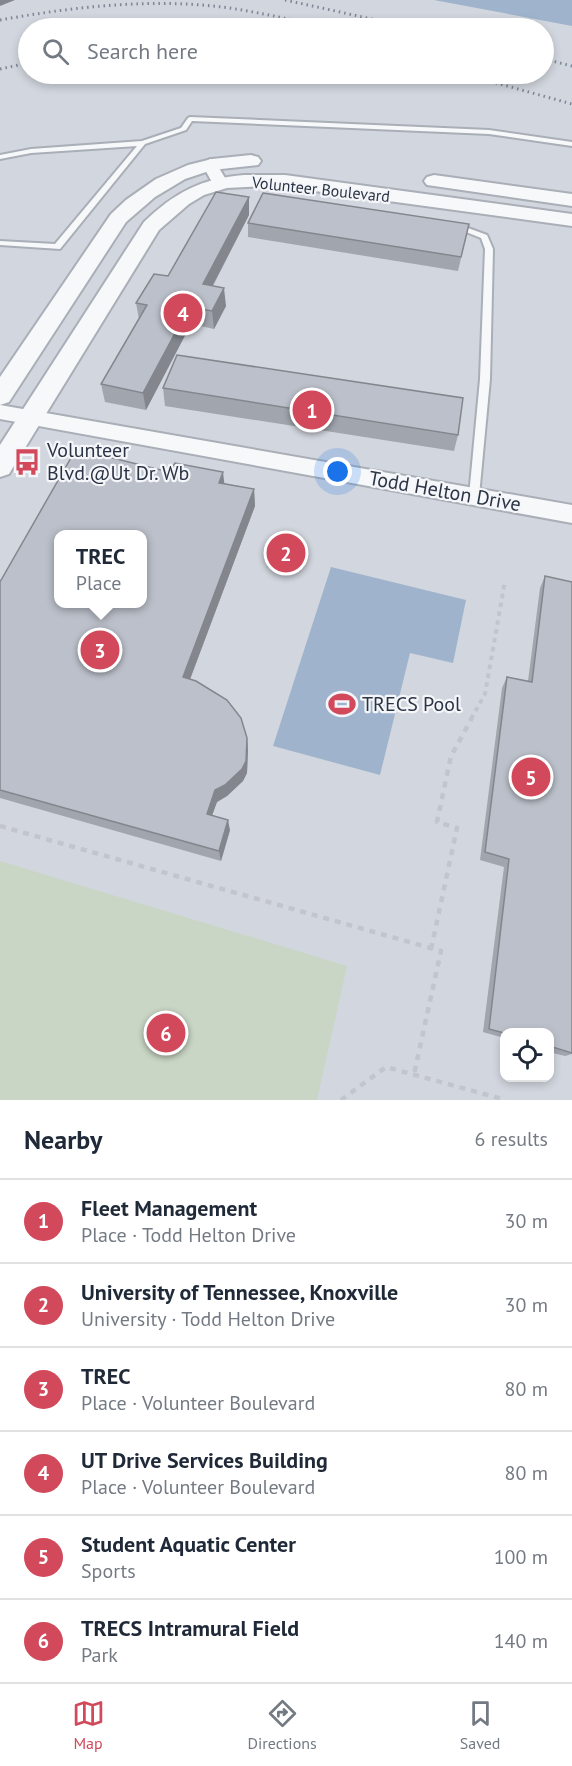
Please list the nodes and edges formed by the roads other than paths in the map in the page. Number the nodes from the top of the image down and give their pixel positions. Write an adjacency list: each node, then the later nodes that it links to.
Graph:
1 (143, 143): 2 (lane); 3 (lane); 8 (lane)
2 (572, 144)
3 (0, 157)
4 (215, 173): 5 (street, Volunteer Boulevard); 6 (street, Volunteer Boulevard); 9 (street, Volunteer Boulevard); 11 (street, Volunteer Boulevard)
5 (572, 200)
6 (572, 220)
7 (445, 227): 13 (lane)
8 (0, 243)
9 (0, 396)
10 (0, 412): 11 (street, Todd Helton Drive)
11 (31, 417): 12 (street, Volunteer Boulevard); 13 (street, Todd Helton Drive)
12 (0, 467)
13 (474, 496): 14 (street, Todd Helton Drive)
14 (572, 514)

